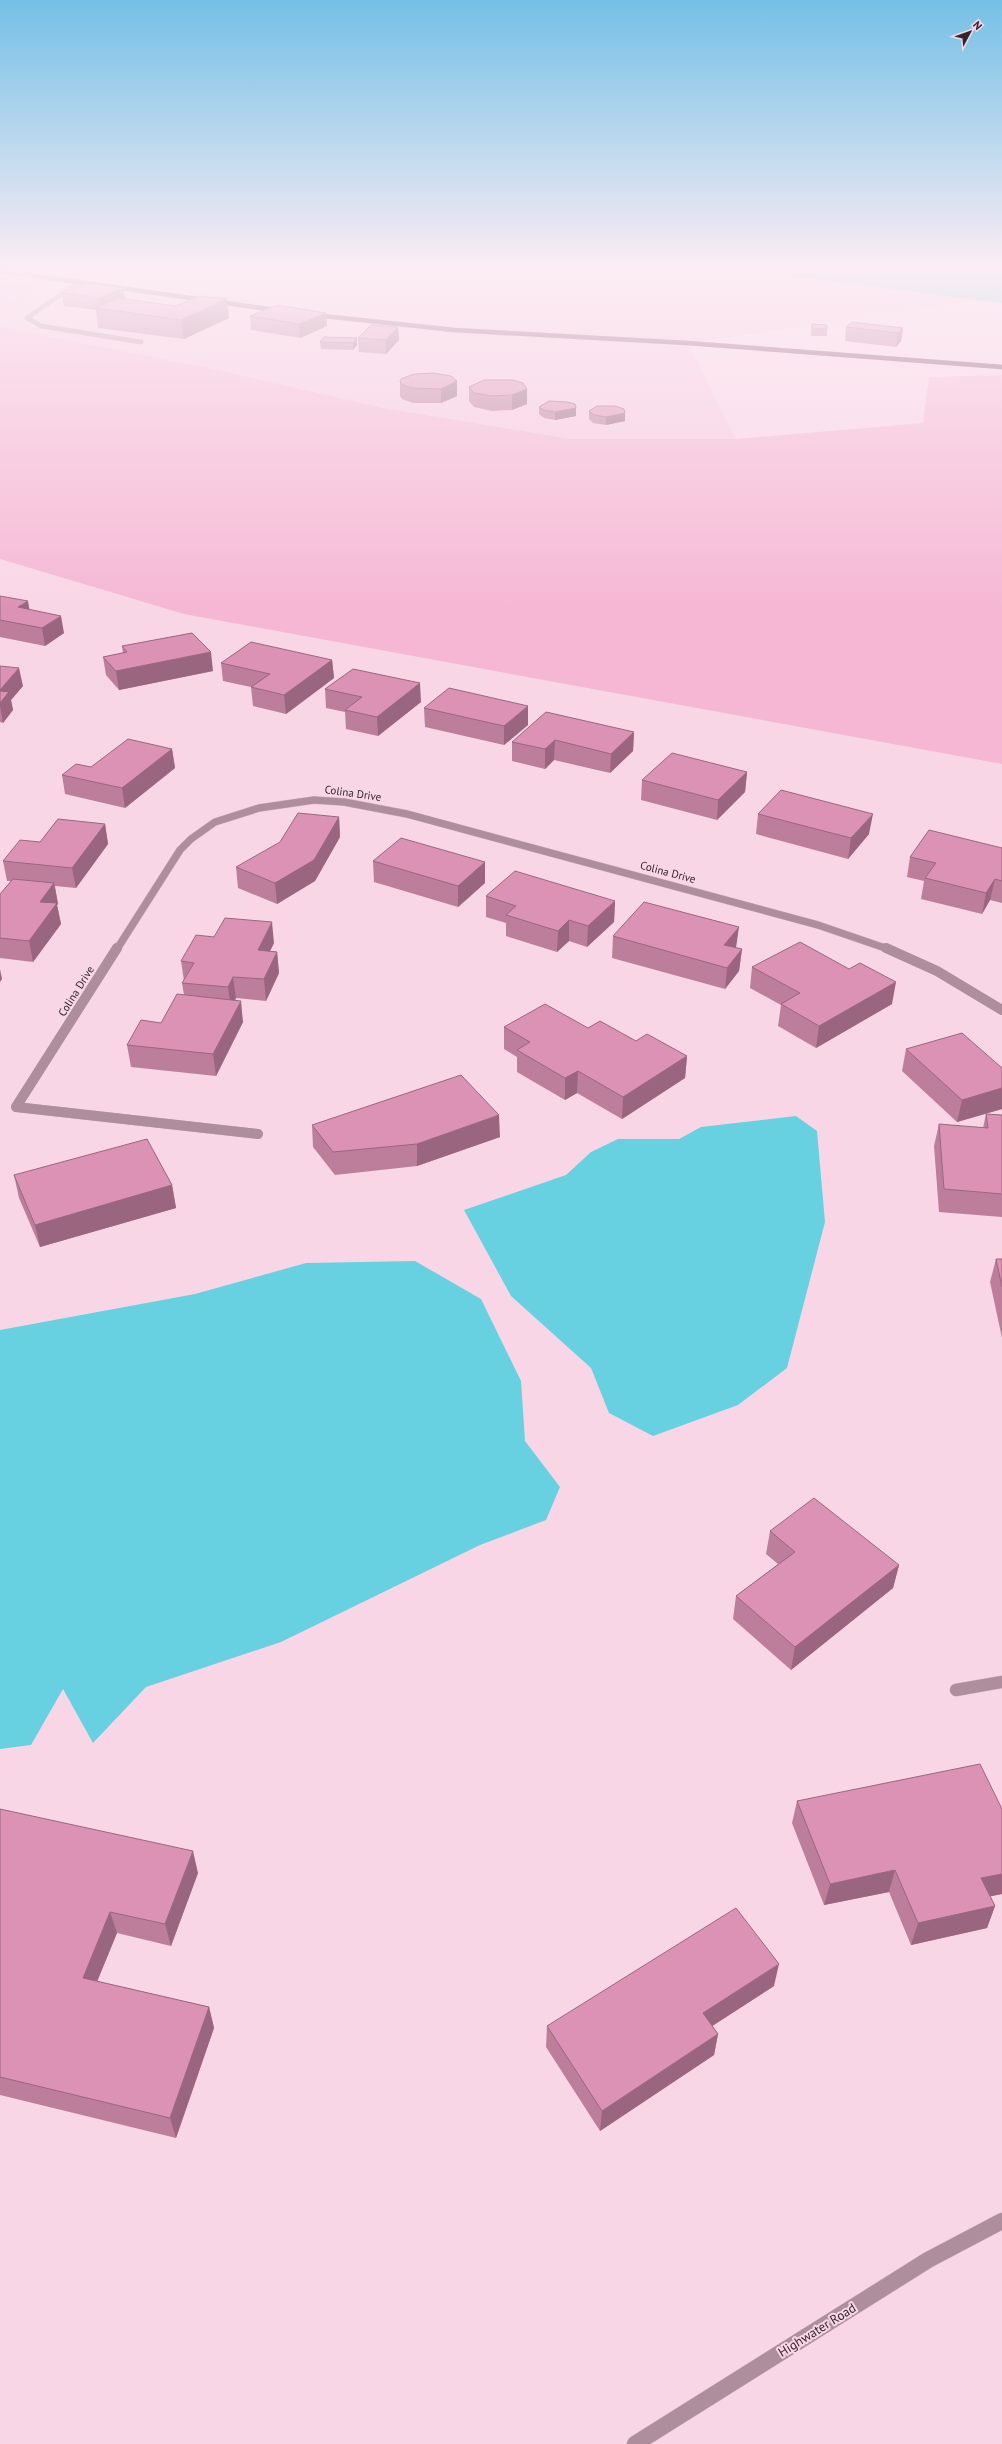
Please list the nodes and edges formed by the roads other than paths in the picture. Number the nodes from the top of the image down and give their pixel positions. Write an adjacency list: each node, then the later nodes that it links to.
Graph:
1 (1002, 1010): 2 (street, Colina Drive)
2 (258, 1134)
3 (1002, 1682): 4 (street)
4 (956, 1690)
5 (1002, 2221): 6 (street, Highwater Road)
6 (635, 2444)

